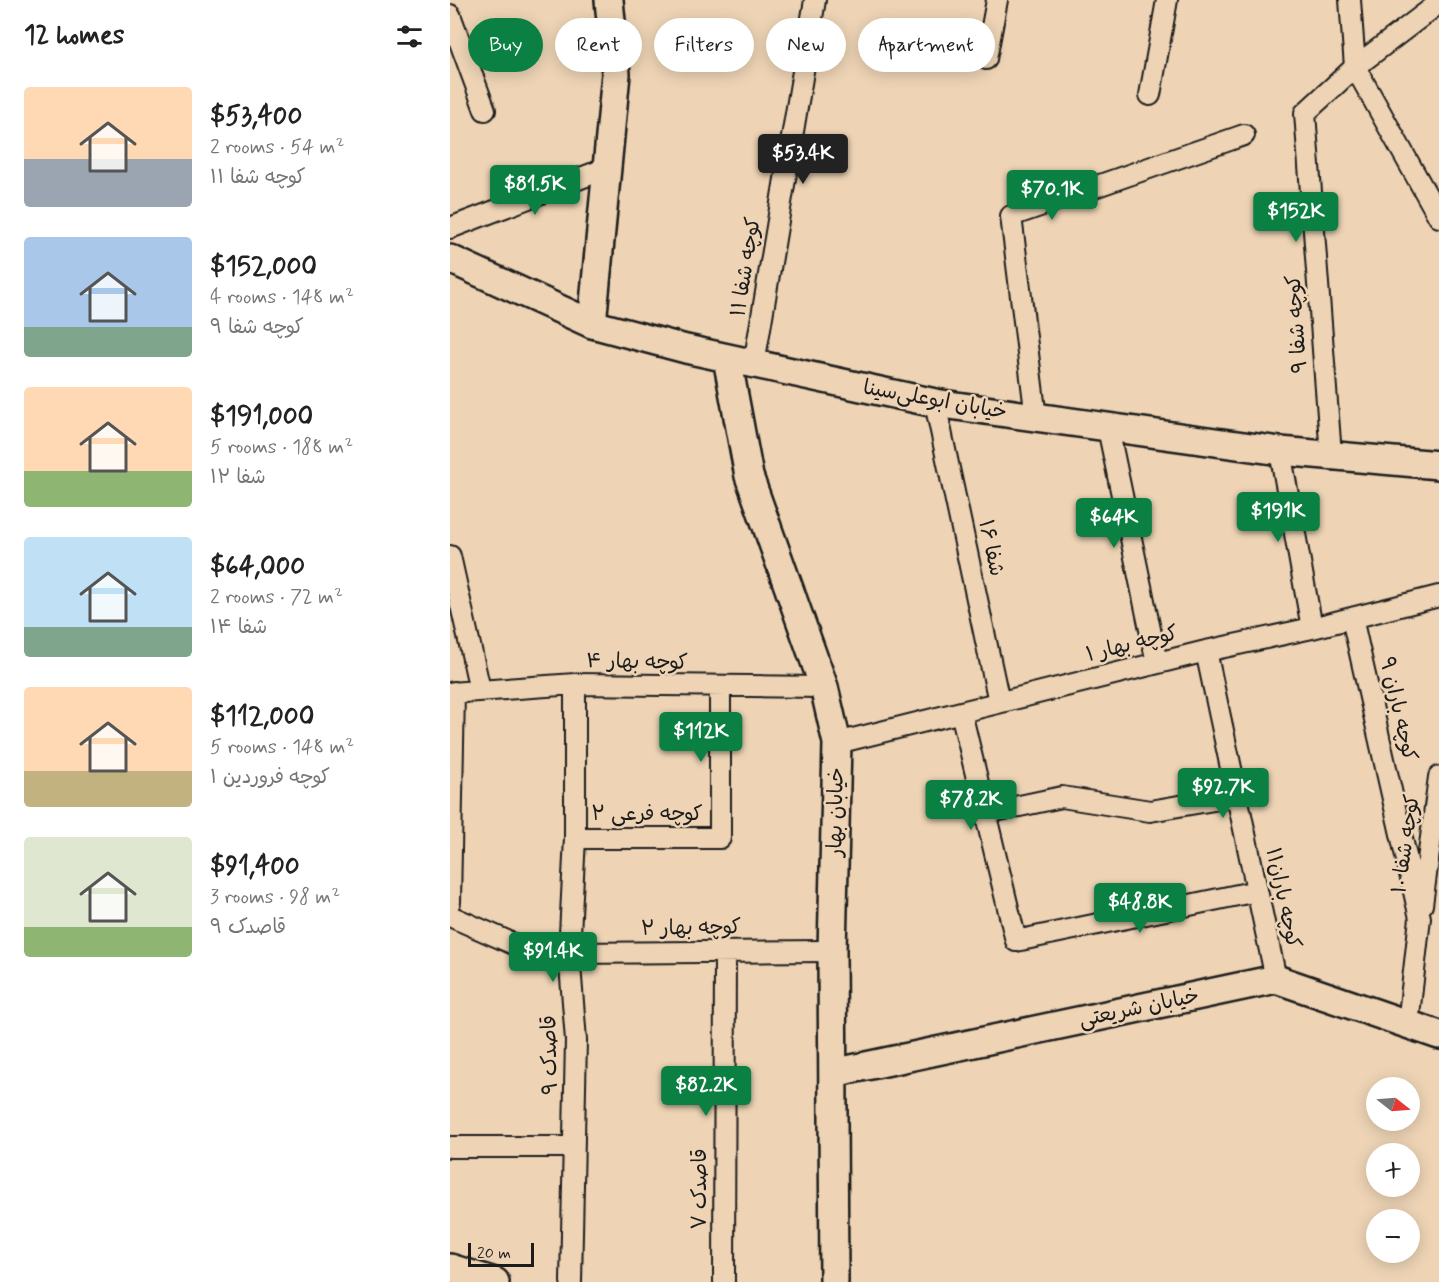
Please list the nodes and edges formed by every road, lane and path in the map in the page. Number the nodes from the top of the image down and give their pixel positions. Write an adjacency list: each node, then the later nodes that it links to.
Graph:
1 (609, 0): 13 (street)
2 (815, 0): 19 (street, کوچه شفا ۱۱)
3 (997, 0): 8 (street)
4 (1167, 0): 10 (street)
5 (1350, 0): 9 (street)
6 (1439, 3): 9 (street)
7 (450, 15): 11 (street)
8 (994, 18)
9 (1355, 67): 14 (street); 24 (street, کوچه شفا ۹)
10 (1150, 95)
11 (485, 110)
12 (1244, 135): 21 (street)
13 (607, 168): 15 (street); 17 (street)
14 (1439, 217)
15 (450, 228)
16 (450, 259): 17 (street, خیابان ابوعلی‌سینا)
17 (592, 324): 18 (street, خیابان ابوعلی‌سینا)
18 (728, 358): 19 (street, خیابان ابوعلی‌سینا); 34 (street, خیابان بهار)
19 (754, 364): 20 (street, خیابان ابوعلی‌سینا)
20 (935, 403): 21 (street, خیابان ابوعلی‌سینا); 37 (street, شفا ۱۶)
21 (1036, 418): 22 (street, خیابان ابوعلی‌سینا)
22 (1108, 428): 23 (street, خیابان ابوعلی‌سینا); 31 (street)
23 (1280, 451): 24 (street, خیابان ابوعلی‌سینا); 29 (street)
24 (1331, 455): 25 (street, خیابان ابوعلی‌سینا)
25 (1439, 465)
26 (450, 556): 35 (street)
27 (1439, 596): 28 (street, کوچه بهار ۱)
28 (1352, 618): 29 (street, کوچه بهار ۱); 47 (street, کوچه باران ۹)
29 (1312, 628): 30 (street, کوچه بهار ۱)
30 (1206, 651): 31 (street, کوچه بهار ۱); 41 (street, کوچه باران۱۱)
31 (1157, 663): 37 (street, کوچه بهار ۱)
32 (575, 684): 33 (street, کوچه بهار ۴); 35 (street, کوچه بهار ۴); 43 (street, قاصدک ۹)
33 (720, 687): 34 (street, کوچه بهار ۴); 43 (street, کوچه فرعی ۲)
34 (824, 687): 39 (street, خیابان بهار)
35 (480, 690): 36 (street, کوچه بهار ۴)
36 (452, 692): 45 (street)
37 (999, 702): 38 (street, کوچه بهار ۱)
38 (961, 712): 39 (street, کوچه بهار ۱); 42 (street)
39 (837, 743): 49 (street, خیابان بهار)
40 (1439, 777): 47 (street, کوچه شفا ۱۰)
41 (1237, 796): 42 (street); 44 (street, کوچه باران۱۱)
42 (986, 813): 44 (street)
43 (575, 838): 50 (street, قاصدک ۹)
44 (1257, 891): 51 (street, کوچه باران۱۱)
45 (450, 902)
46 (450, 916): 50 (street, کوچه بهار ۲)
47 (1420, 918): 52 (street, کوچه باران ۹)
48 (725, 951): 49 (street, کوچه بهار ۲); 50 (street, کوچه بهار ۲); 60 (street, قاصدک ۷)
49 (832, 951): 54 (street, خیابان بهار)
50 (569, 953): 56 (street, قاصدک ۹)
51 (1276, 979): 52 (street); 54 (street, خیابان شریعتی)
52 (1408, 1024): 53 (street)
53 (1439, 1035)
54 (833, 1073): 61 (street, خیابان بهار)
55 (450, 1147): 56 (street)
56 (573, 1147): 59 (street, قاصدک ۹)
57 (450, 1268): 58 (street)
58 (495, 1282)
59 (571, 1282)
60 (724, 1282)
61 (834, 1282)

